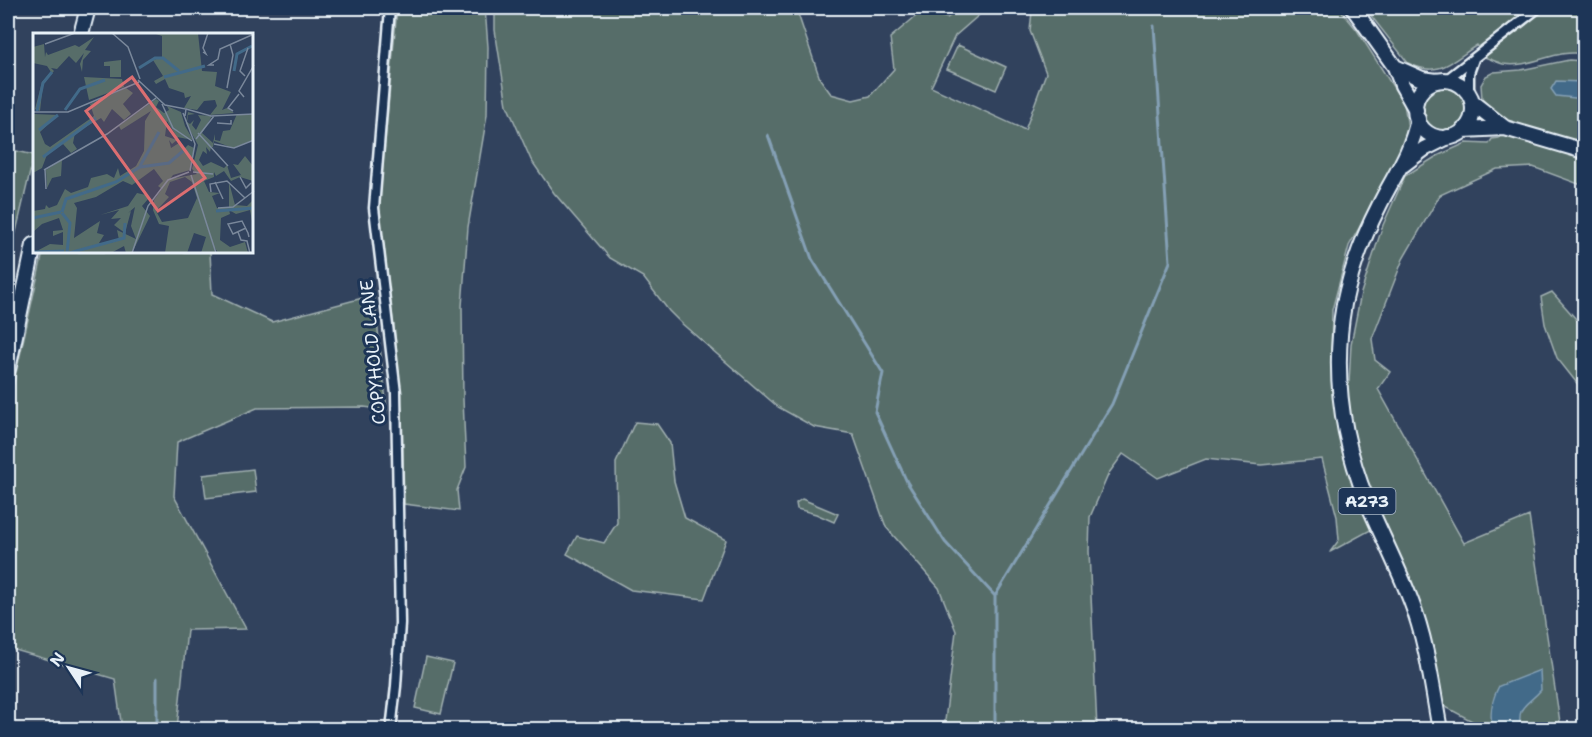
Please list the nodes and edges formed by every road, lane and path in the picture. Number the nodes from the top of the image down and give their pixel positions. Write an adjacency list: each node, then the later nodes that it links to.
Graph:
1 (88, 8): 5 (main road)
2 (390, 8): 18 (street, COPYHOLD LANE)
3 (1353, 8): 7 (main road)
4 (1538, 8): 6 (street)
5 (81, 33)
6 (1474, 58): 8 (street); 9 (street)
7 (1395, 67): 8 (main road); 10 (main road)
8 (1441, 80): 9 (main road); 10 (main road)
9 (1471, 98): 11 (main road); 12 (main road)
10 (1417, 114): 13 (main road); 15 (main road, A273)
11 (1505, 128): 12 (main road); 14 (main road)
12 (1463, 130): 13 (main road)
13 (1448, 137): 15 (main road, A273)
14 (1584, 151)
15 (1401, 167): 19 (main road, A273)
16 (33, 250): 17 (main road)
17 (8, 369)
18 (391, 729)
19 (1440, 729)

